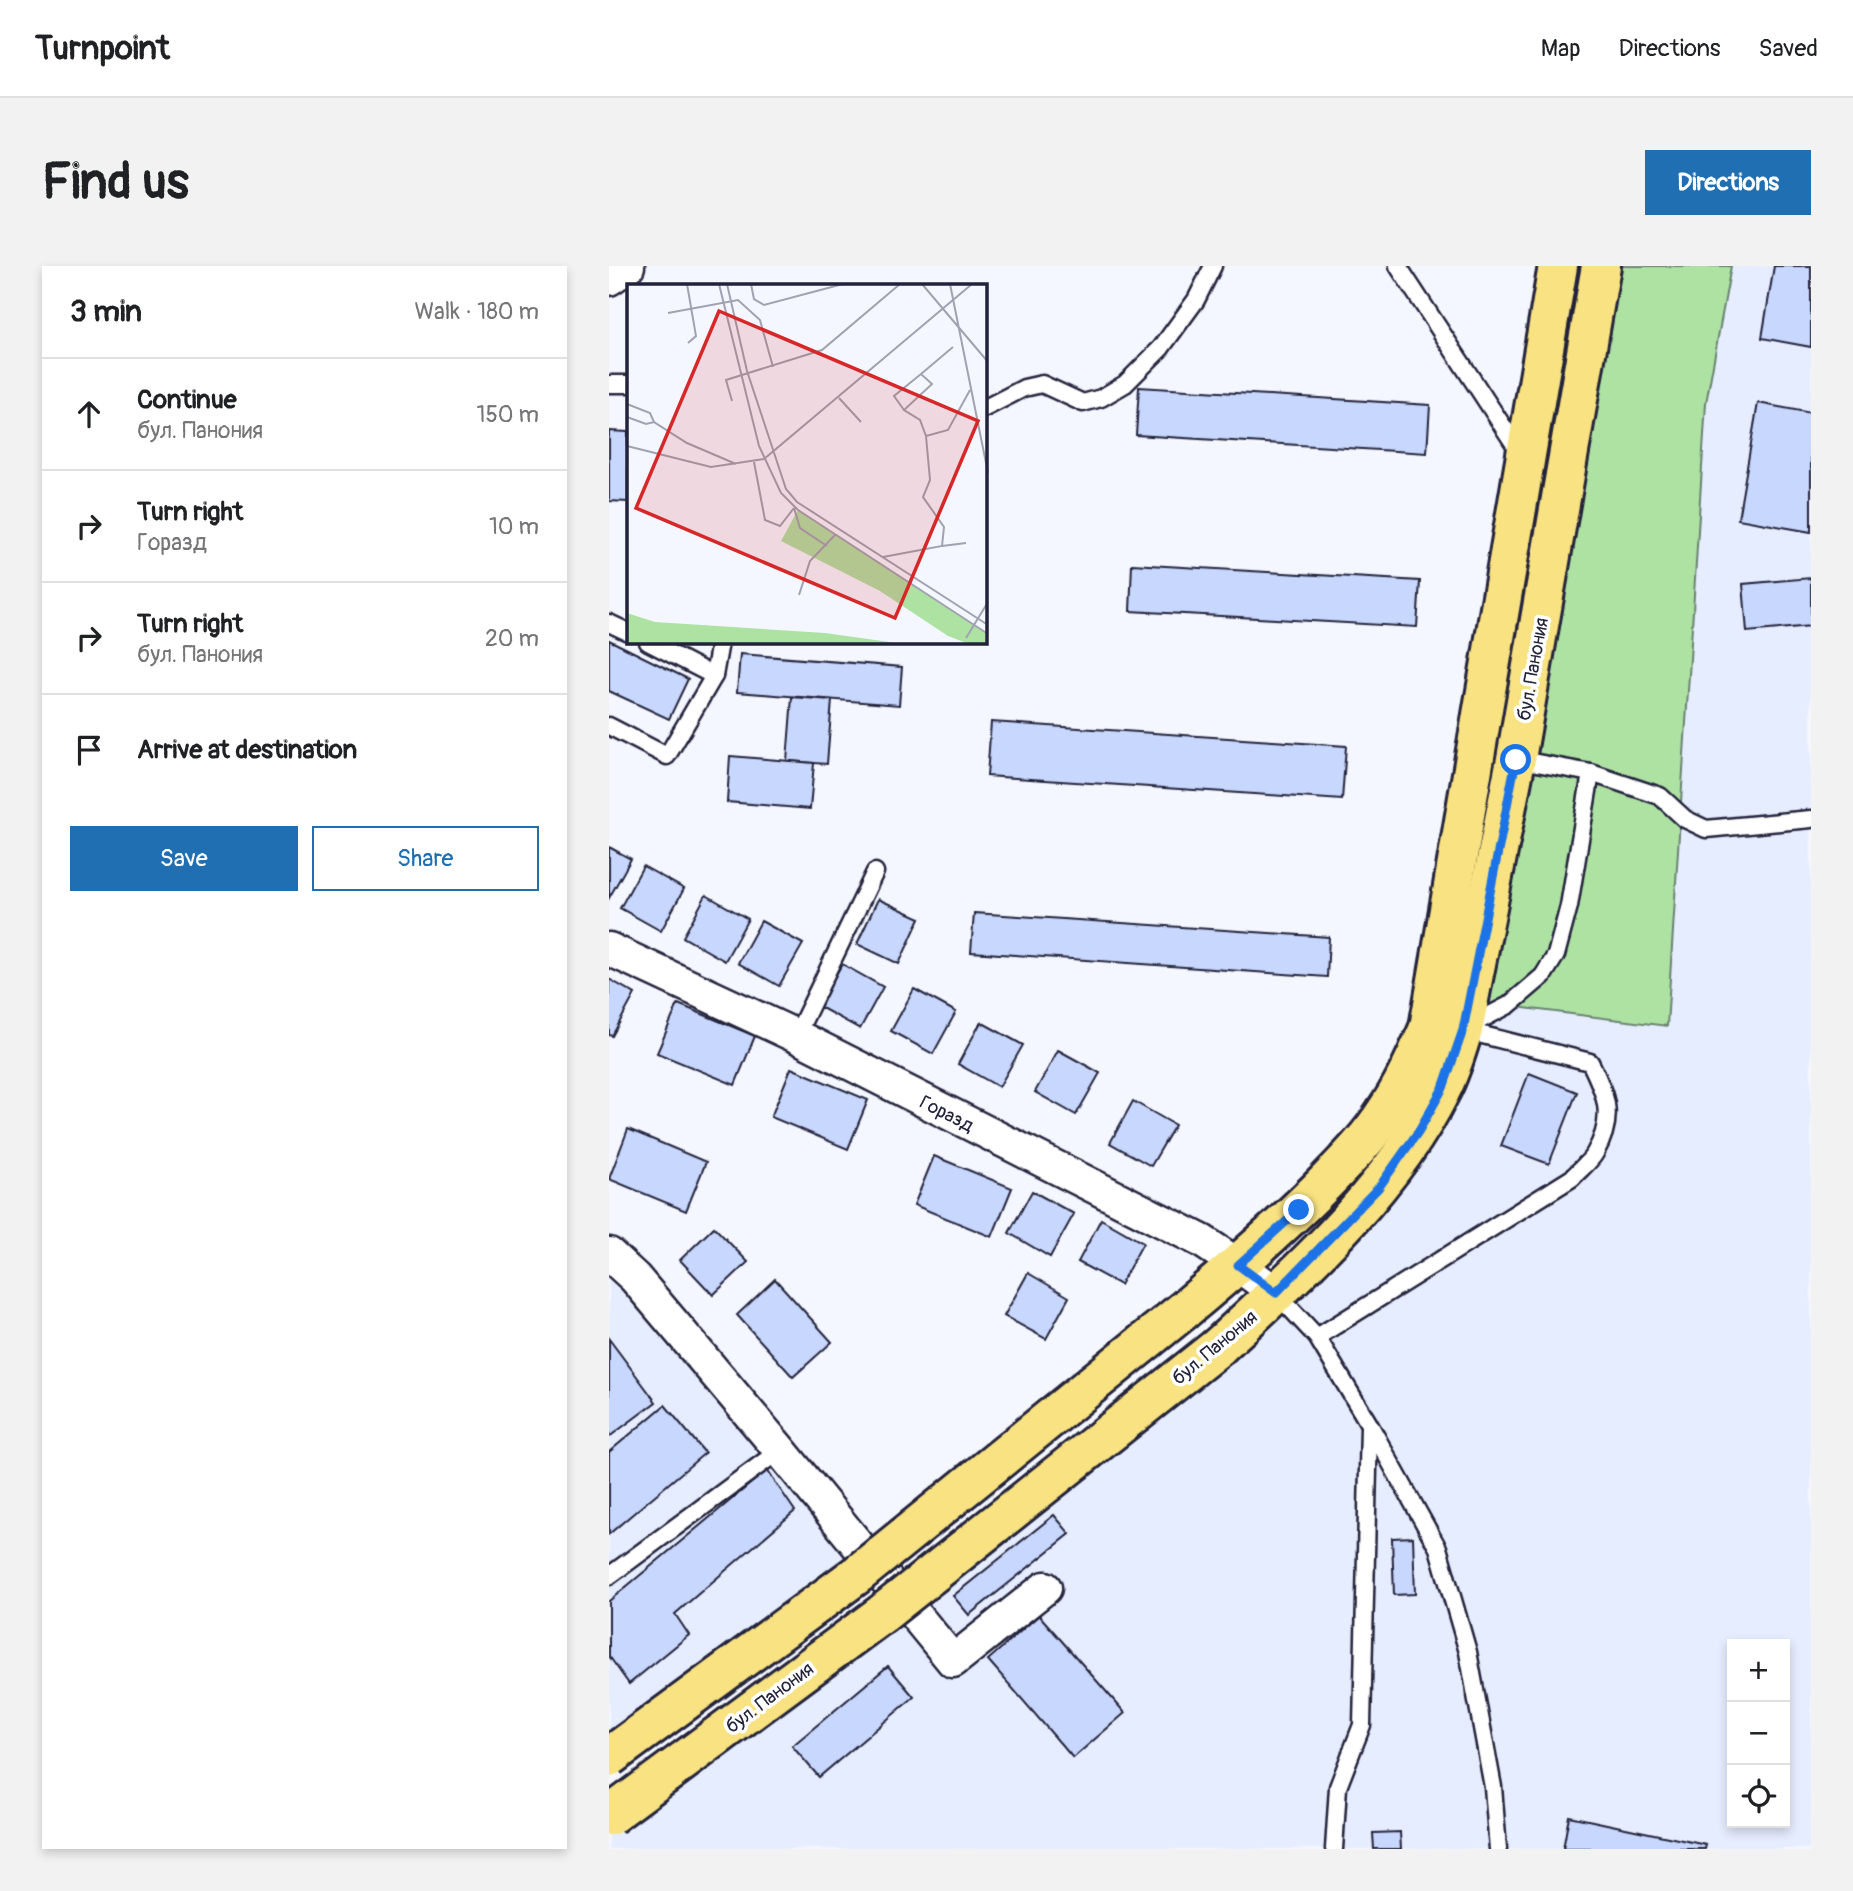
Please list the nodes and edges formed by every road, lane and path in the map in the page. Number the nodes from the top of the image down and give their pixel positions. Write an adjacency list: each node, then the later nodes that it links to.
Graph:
1 (628, 266): 6 (street)
2 (1213, 266): 9 (lane)
3 (1398, 266): 10 (lane)
4 (1558, 266): 10 (main road)
5 (1601, 266): 17 (main road, бул. Панония)
6 (609, 279)
7 (609, 383): 8 (lane)
8 (627, 384)
9 (987, 407)
10 (1525, 459): 25 (main road)
11 (609, 623): 12 (lane)
12 (627, 632)
13 (652, 644): 15 (lane)
14 (720, 644): 15 (lane)
15 (714, 676): 16 (lane)
16 (609, 726)
17 (1516, 760): 18 (lane); 22 (main road, бул. Панония)
18 (1591, 774): 19 (lane); 22 (lane)
19 (1811, 819)
20 (875, 872): 23 (lane)
21 (609, 949): 23 (street, Горазд)
22 (1463, 1030): 26 (main road, бул. Панония); 27 (lane)
23 (796, 1036): 25 (street, Горазд)
24 (609, 1254): 29 (street)
25 (1238, 1265): 26 (street, Горазд); 32 (main road, bridge)
26 (1276, 1293): 27 (lane); 33 (main road, бул. Панония, bridge)
27 (1317, 1337): 28 (lane)
28 (1369, 1424): 34 (lane); 35 (lane)
29 (780, 1450): 30 (lane); 31 (street)
30 (609, 1576)
31 (1045, 1588)
32 (609, 1757)
33 (609, 1816)
34 (1334, 1849)
35 (1498, 1849)

